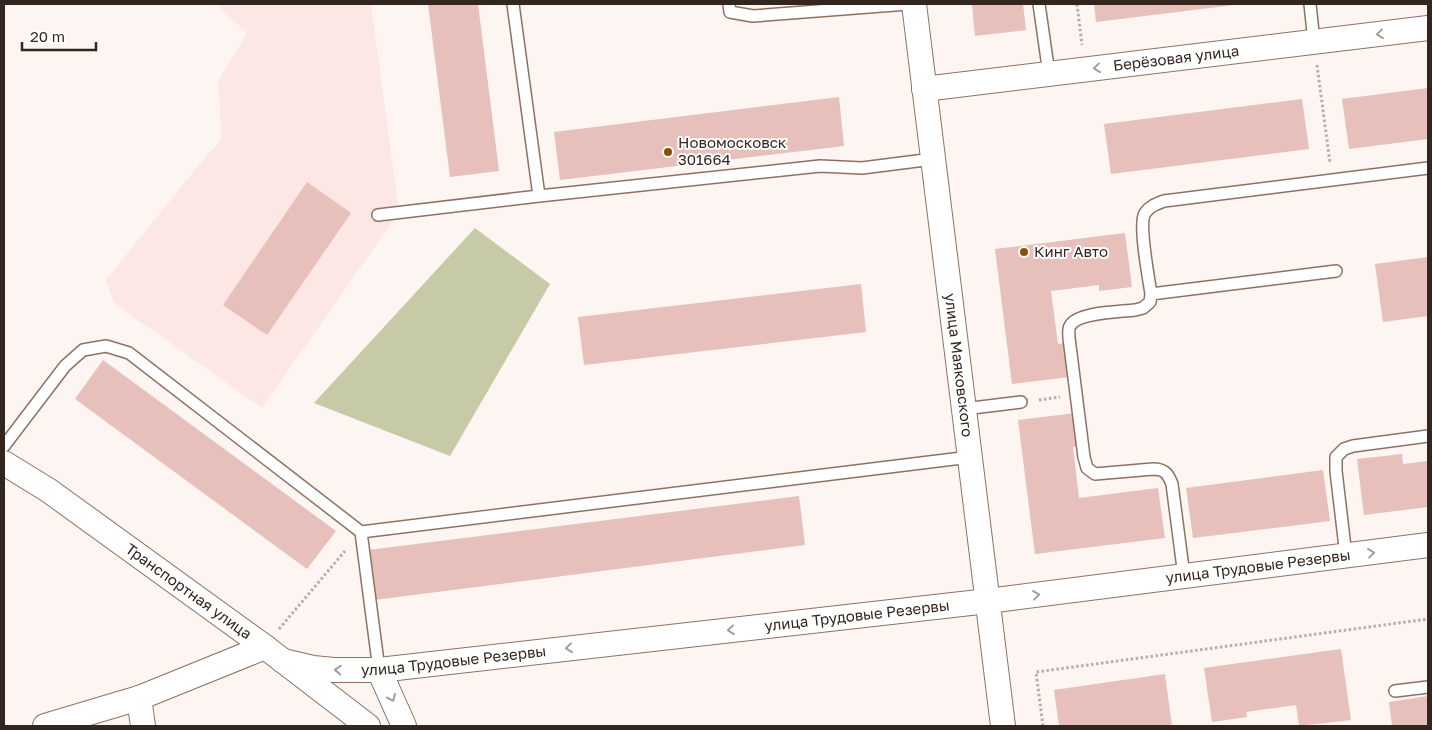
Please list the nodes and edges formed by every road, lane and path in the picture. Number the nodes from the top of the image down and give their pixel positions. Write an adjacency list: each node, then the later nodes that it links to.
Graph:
1 (513, 4): 17 (lane)
2 (729, 4): 8 (lane)
3 (908, 4): 8 (lane)
4 (914, 4): 13 (street, улица Маяковского)
5 (1039, 4): 12 (lane)
6 (1077, 4): 11 (path)
7 (1310, 4): 10 (lane)
8 (833, 7)
9 (1428, 28): 10 (street, Берёзовая улица, one-way to 10)
10 (1314, 42): 12 (street, Берёзовая улица, one-way to 12); 16 (path)
11 (1082, 47)
12 (1048, 74): 13 (street, Берёзовая улица)
13 (924, 89): 14 (street, улица Маяковского)
14 (933, 159): 17 (lane); 23 (street, улица Маяковского)
15 (1428, 168): 16 (lane)
16 (1332, 180): 20 (lane)
17 (539, 196): 18 (lane)
18 (378, 215)
19 (1336, 271): 20 (lane)
20 (1151, 294): 21 (lane)
21 (1076, 395): 22 (path); 31 (lane)
22 (1021, 402): 23 (lane)
23 (964, 409): 26 (street, улица Маяковского)
24 (1428, 436): 30 (lane)
25 (4, 446): 28 (lane)
26 (970, 457): 28 (lane); 32 (street, улица Маяковского)
27 (4, 463): 34 (street, Транспортная улица)
28 (361, 532): 34 (path); 35 (lane)
29 (1428, 546): 30 (street, улица Трудовые Резервы, one-way to 29)
30 (1346, 556): 31 (street, улица Трудовые Резервы)
31 (1184, 576): 32 (street, улица Трудовые Резервы, one-way to 31)
32 (988, 601): 35 (street, улица Трудовые Резервы, one-way to 35); 43 (street, улица Маяковского)
33 (1428, 619): 44 (path)
34 (274, 654): 35 (street, улица Трудовые Резервы, one-way to 34); 38 (street); 41 (street, Транспортная улица)
35 (379, 670): 42 (street, one-way to 42)
36 (1428, 687): 37 (lane)
37 (1395, 691)
38 (139, 698): 39 (street); 40 (street)
39 (45, 726)
40 (142, 726)
41 (368, 726)
42 (404, 726)
43 (1003, 726)
44 (1043, 726)

